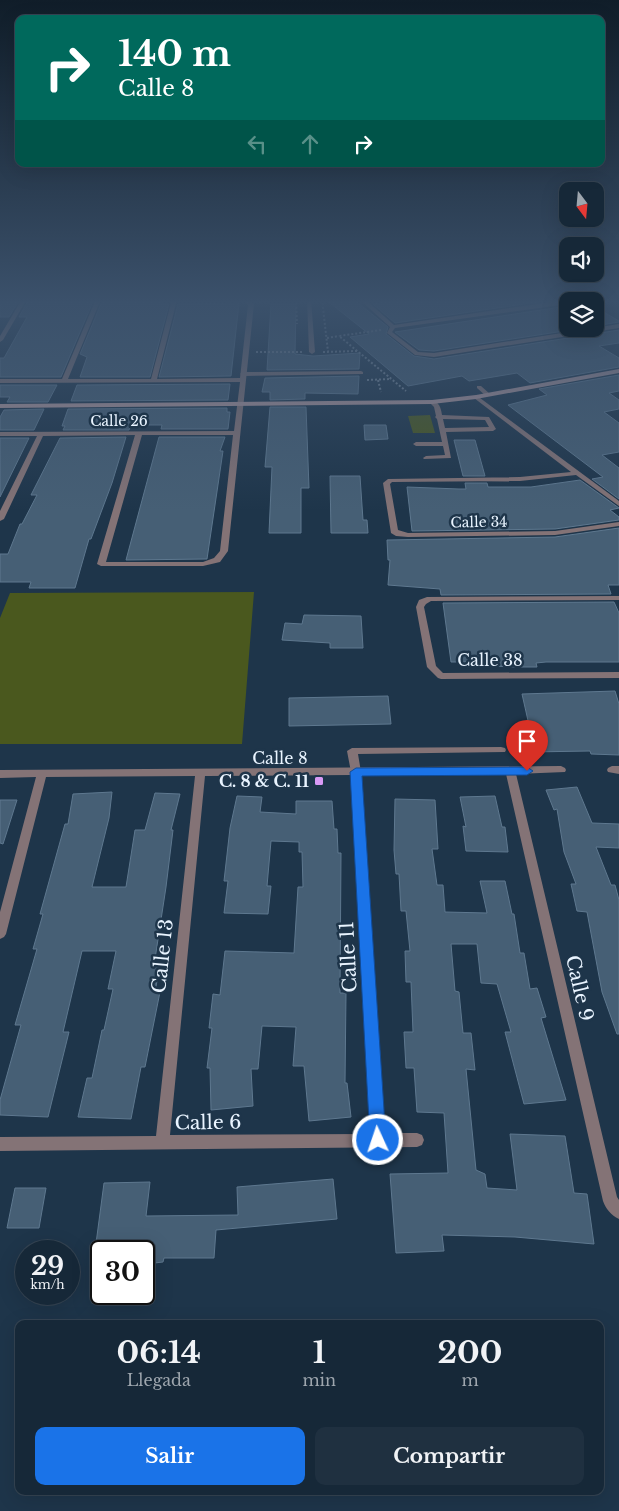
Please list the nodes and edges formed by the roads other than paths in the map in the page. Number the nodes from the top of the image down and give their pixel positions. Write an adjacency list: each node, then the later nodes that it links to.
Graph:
1 (69, 370): 8 (street)
2 (156, 370): 9 (street)
3 (244, 370): 6 (street)
4 (619, 371): 11 (street)
5 (361, 373): 6 (street)
6 (243, 377): 9 (street); 14 (street)
7 (0, 381): 8 (street)
8 (64, 381): 9 (street)
9 (153, 381)
10 (479, 387): 11 (street)
11 (488, 395): 12 (street)
12 (476, 397): 13 (street); 25 (street)
13 (432, 402): 14 (street); 16 (street)
14 (241, 405): 15 (street); 18 (street)
15 (0, 406)
16 (438, 417): 17 (street); 17 (street)
17 (442, 430): 23 (street)
18 (238, 433): 21 (street, Calle 26); 21 (street)
19 (0, 434): 20 (street, Calle 26)
20 (41, 434): 21 (street, Calle 26); 27 (street)
21 (139, 434)
22 (416, 444): 23 (street)
23 (445, 444): 24 (street)
24 (426, 458)
25 (578, 473): 26 (street); 28 (street, Calle 34)
26 (619, 504)
27 (0, 519)
28 (619, 524)
29 (619, 598): 30 (street, Calle 38)
30 (619, 675)
31 (501, 750): 34 (street, Calle 11)
32 (561, 770): 33 (street, Calle 8)
33 (510, 771): 34 (street, Calle 8); 43 (street, Calle 9)
34 (356, 772): 37 (street, Calle 8); 39 (street, Calle 11)
35 (0, 774): 36 (street, Calle 8)
36 (42, 774): 37 (street, Calle 8); 38 (street)
37 (200, 774): 41 (street, Calle 13)
38 (0, 934)
39 (378, 1140): 40 (street, Calle 6); 41 (street, Calle 6)
40 (417, 1140)
41 (162, 1142): 42 (street, Calle 6)
42 (0, 1144)
43 (619, 1211)

